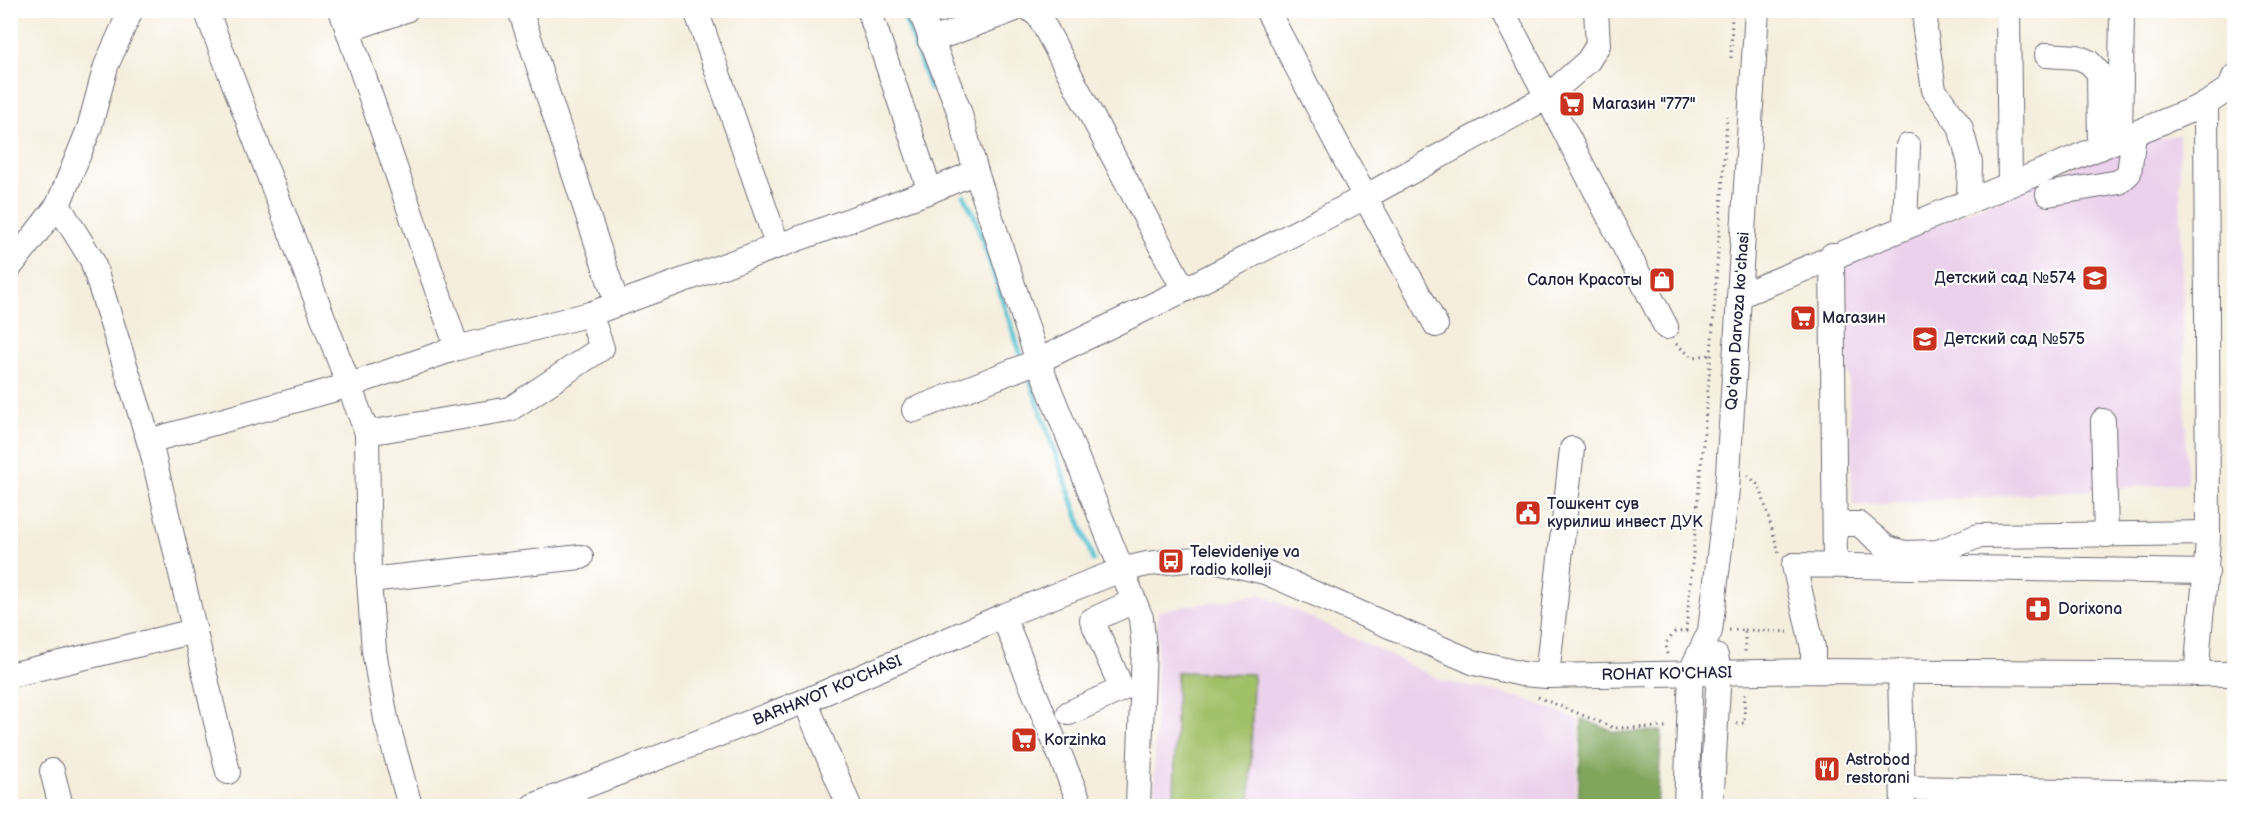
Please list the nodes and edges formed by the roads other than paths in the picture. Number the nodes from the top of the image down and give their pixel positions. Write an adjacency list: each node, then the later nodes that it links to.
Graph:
1 (131, 10): 31 (street)
2 (206, 10): 44 (street)
3 (406, 10): 17 (street)
4 (520, 10): 38 (street)
5 (696, 10): 33 (street)
6 (869, 10): 27 (street)
7 (920, 10): 18 (street)
8 (1013, 10): 18 (street)
9 (1031, 10): 36 (street)
10 (1267, 10): 29 (street)
11 (1502, 10): 21 (street)
12 (1596, 10): 21 (street)
13 (1757, 10): 37 (street, Qoʻqon Darvoza koʻchasi)
14 (1926, 10): 30 (street)
15 (2008, 10): 26 (street)
16 (2122, 10): 23 (street)
17 (345, 20): 42 (street)
18 (930, 41): 25 (street)
19 (2047, 55): 23 (street)
20 (2233, 84): 22 (street)
21 (1547, 97): 29 (street); 41 (street)
22 (2206, 104): 23 (street); 51 (street)
23 (2118, 141): 26 (street); 28 (street)
24 (1908, 146): 32 (street)
25 (976, 172): 27 (street); 43 (street)
26 (2010, 184): 30 (street)
27 (930, 191): 33 (street)
28 (2048, 194)
29 (1365, 197): 36 (street); 40 (street)
30 (1969, 199): 32 (street)
31 (58, 205): 35 (street); 48 (street)
32 (1905, 225): 34 (street)
33 (777, 244): 38 (street)
34 (1832, 255): 37 (street); 50 (street)
35 (10, 267)
36 (1184, 290): 43 (street)
37 (1741, 295): 61 (street, Qoʻqon Darvoza koʻchasi)
38 (617, 304): 39 (street)
39 (590, 314): 42 (street); 47 (street)
40 (1436, 325)
41 (1666, 327)
42 (457, 348): 44 (street)
43 (1038, 362): 45 (street); 55 (street)
44 (350, 385): 47 (street); 48 (street)
45 (914, 410)
46 (2103, 421): 52 (street)
47 (367, 433): 57 (street)
48 (149, 441): 60 (street)
49 (1572, 449): 69 (street)
50 (1835, 524): 52 (street); 54 (street)
51 (2208, 533): 52 (street); 56 (street)
52 (2106, 535)
53 (581, 557): 57 (street)
54 (1836, 564): 56 (street); 64 (street)
55 (1121, 570): 58 (street); 59 (street, BARHAYOT KO'CHASI); 69 (street, ROHAT KO'CHASI)
56 (2207, 572): 66 (street)
57 (369, 580): 77 (street)
58 (1134, 601): 71 (street); 81 (street)
59 (1004, 616): 70 (street, BARHAYOT KO'CHASI); 80 (street)
60 (195, 631): 68 (street); 73 (street)
61 (1709, 631): 62 (street, Qoʻqon Darvoza koʻchasi); 63 (street, Qoʻqon Darvoza koʻchasi)
62 (1690, 671): 63 (street, ROHAT KO'CHASI); 69 (street, ROHAT KO'CHASI); 82 (street)
63 (1719, 671): 64 (street, ROHAT KO'CHASI); 83 (street, Qoʻqon Darvoza koʻchasi)
64 (1813, 671): 65 (street, ROHAT KO'CHASI)
65 (1899, 671): 66 (street, ROHAT KO'CHASI); 75 (street)
66 (2197, 674): 67 (street, ROHAT KO'CHASI)
67 (2235, 674)
68 (10, 675)
69 (1542, 686)
70 (805, 701): 78 (street, BARHAYOT KO'CHASI); 79 (street)
71 (1069, 713)
72 (52, 771): 76 (street)
73 (228, 772)
74 (2235, 795): 75 (street)
75 (1904, 797)
76 (61, 807)
77 (410, 807)
78 (533, 807)
79 (849, 807)
80 (1081, 807)
81 (1138, 807)
82 (1686, 807)
83 (1711, 807)

